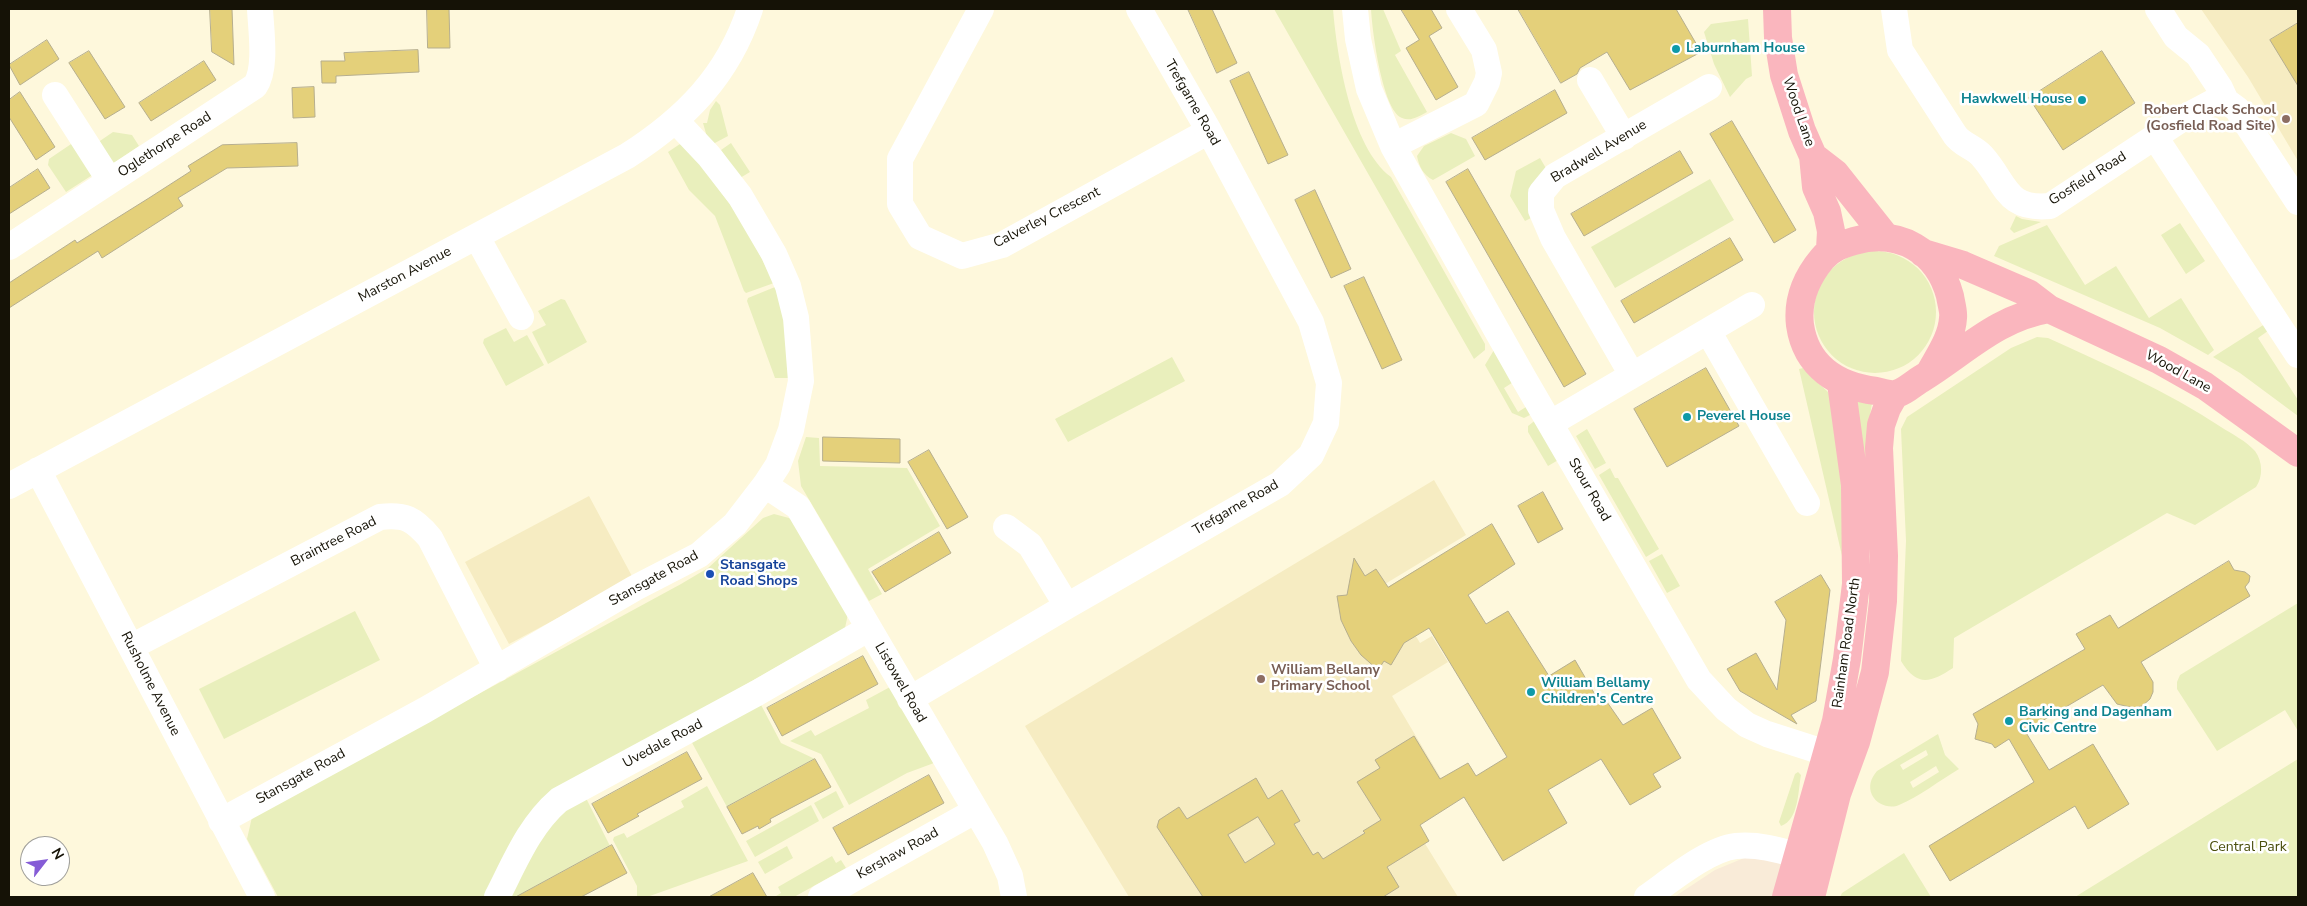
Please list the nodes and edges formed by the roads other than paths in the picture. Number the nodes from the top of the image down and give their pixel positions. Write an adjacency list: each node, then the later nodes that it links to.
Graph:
1 (260, 9): 20 (street, Oglethorpe Road)
2 (750, 9): 14 (street, Marston Avenue)
3 (980, 9): 15 (street, Calverley Crescent)
4 (1139, 9): 15 (street, Trefgarne Road)
5 (1355, 9): 18 (street, Stour Road)
6 (1777, 9): 19 (main road, Wood Lane)
7 (1894, 9): 17 (street, Gosfield Road)
8 (2158, 9): 13 (street)
9 (1465, 19): 18 (street)
10 (1590, 80): 16 (street)
11 (1708, 87): 16 (street, Bradwell Avenue)
12 (54, 95): 20 (street)
13 (2226, 101): 17 (street, Gosfield Road); 21 (street)
14 (676, 121): 23 (street, Marston Avenue); 39 (street, Stansgate Road)
15 (1209, 131): 43 (street, Trefgarne Road)
16 (1624, 137): 32 (street, Bradwell Avenue)
17 (2155, 137): 31 (street)
18 (1393, 146): 36 (street, Stour Road)
19 (1814, 156): 22 (main road, Wood Lane); 25 (main road, Wood Lane)
20 (110, 181): 24 (street, Oglethorpe Road)
21 (2298, 202)
22 (1885, 236): 25 (main road); 26 (main road)
23 (477, 237): 29 (street); 38 (street, Marston Avenue)
24 (9, 247)
25 (1830, 249): 34 (main road)
26 (1924, 253): 28 (main road, Wood Lane); 33 (main road)
27 (1752, 305): 30 (street)
28 (2049, 309): 33 (main road); 37 (main road, Wood Lane)
29 (521, 318)
30 (1708, 331): 32 (street); 41 (street)
31 (2298, 355)
32 (1632, 374): 36 (street)
33 (1929, 374): 35 (main road)
34 (1841, 383): 35 (main road); 48 (main road, Rainham Road North)
35 (1895, 394): 48 (main road, Rainham Road North)
36 (1551, 423): 48 (street, Stour Road)
37 (2298, 453)
38 (38, 470): 40 (street, Marston Avenue); 45 (street, Rusholme Avenue)
39 (766, 485): 44 (street, Listowel Road); 46 (street, Stansgate Road)
40 (9, 486)
41 (1807, 503)
42 (1006, 527): 43 (street)
43 (1067, 606): 47 (street, Trefgarne Road)
44 (868, 629): 47 (street, Listowel Road); 53 (street, Uvedale Road)
45 (131, 647): 46 (street, Braintree Road); 50 (street, Rusholme Avenue)
46 (497, 669): 50 (street, Stansgate Road)
47 (910, 699): 49 (street, Listowel Road)
48 (1838, 756): 51 (main road, Rainham Road North)
49 (976, 811): 54 (street, Kershaw Road); 55 (street, Listowel Road)
50 (221, 821): 52 (street, Rusholme Avenue)
51 (1808, 858): 56 (street); 57 (main road, Rainham Road North); 58 (main road, Rainham Road North)
52 (262, 897)
53 (497, 897)
54 (821, 897)
55 (1014, 897)
56 (1647, 897)
57 (1786, 897)
58 (1811, 897)

